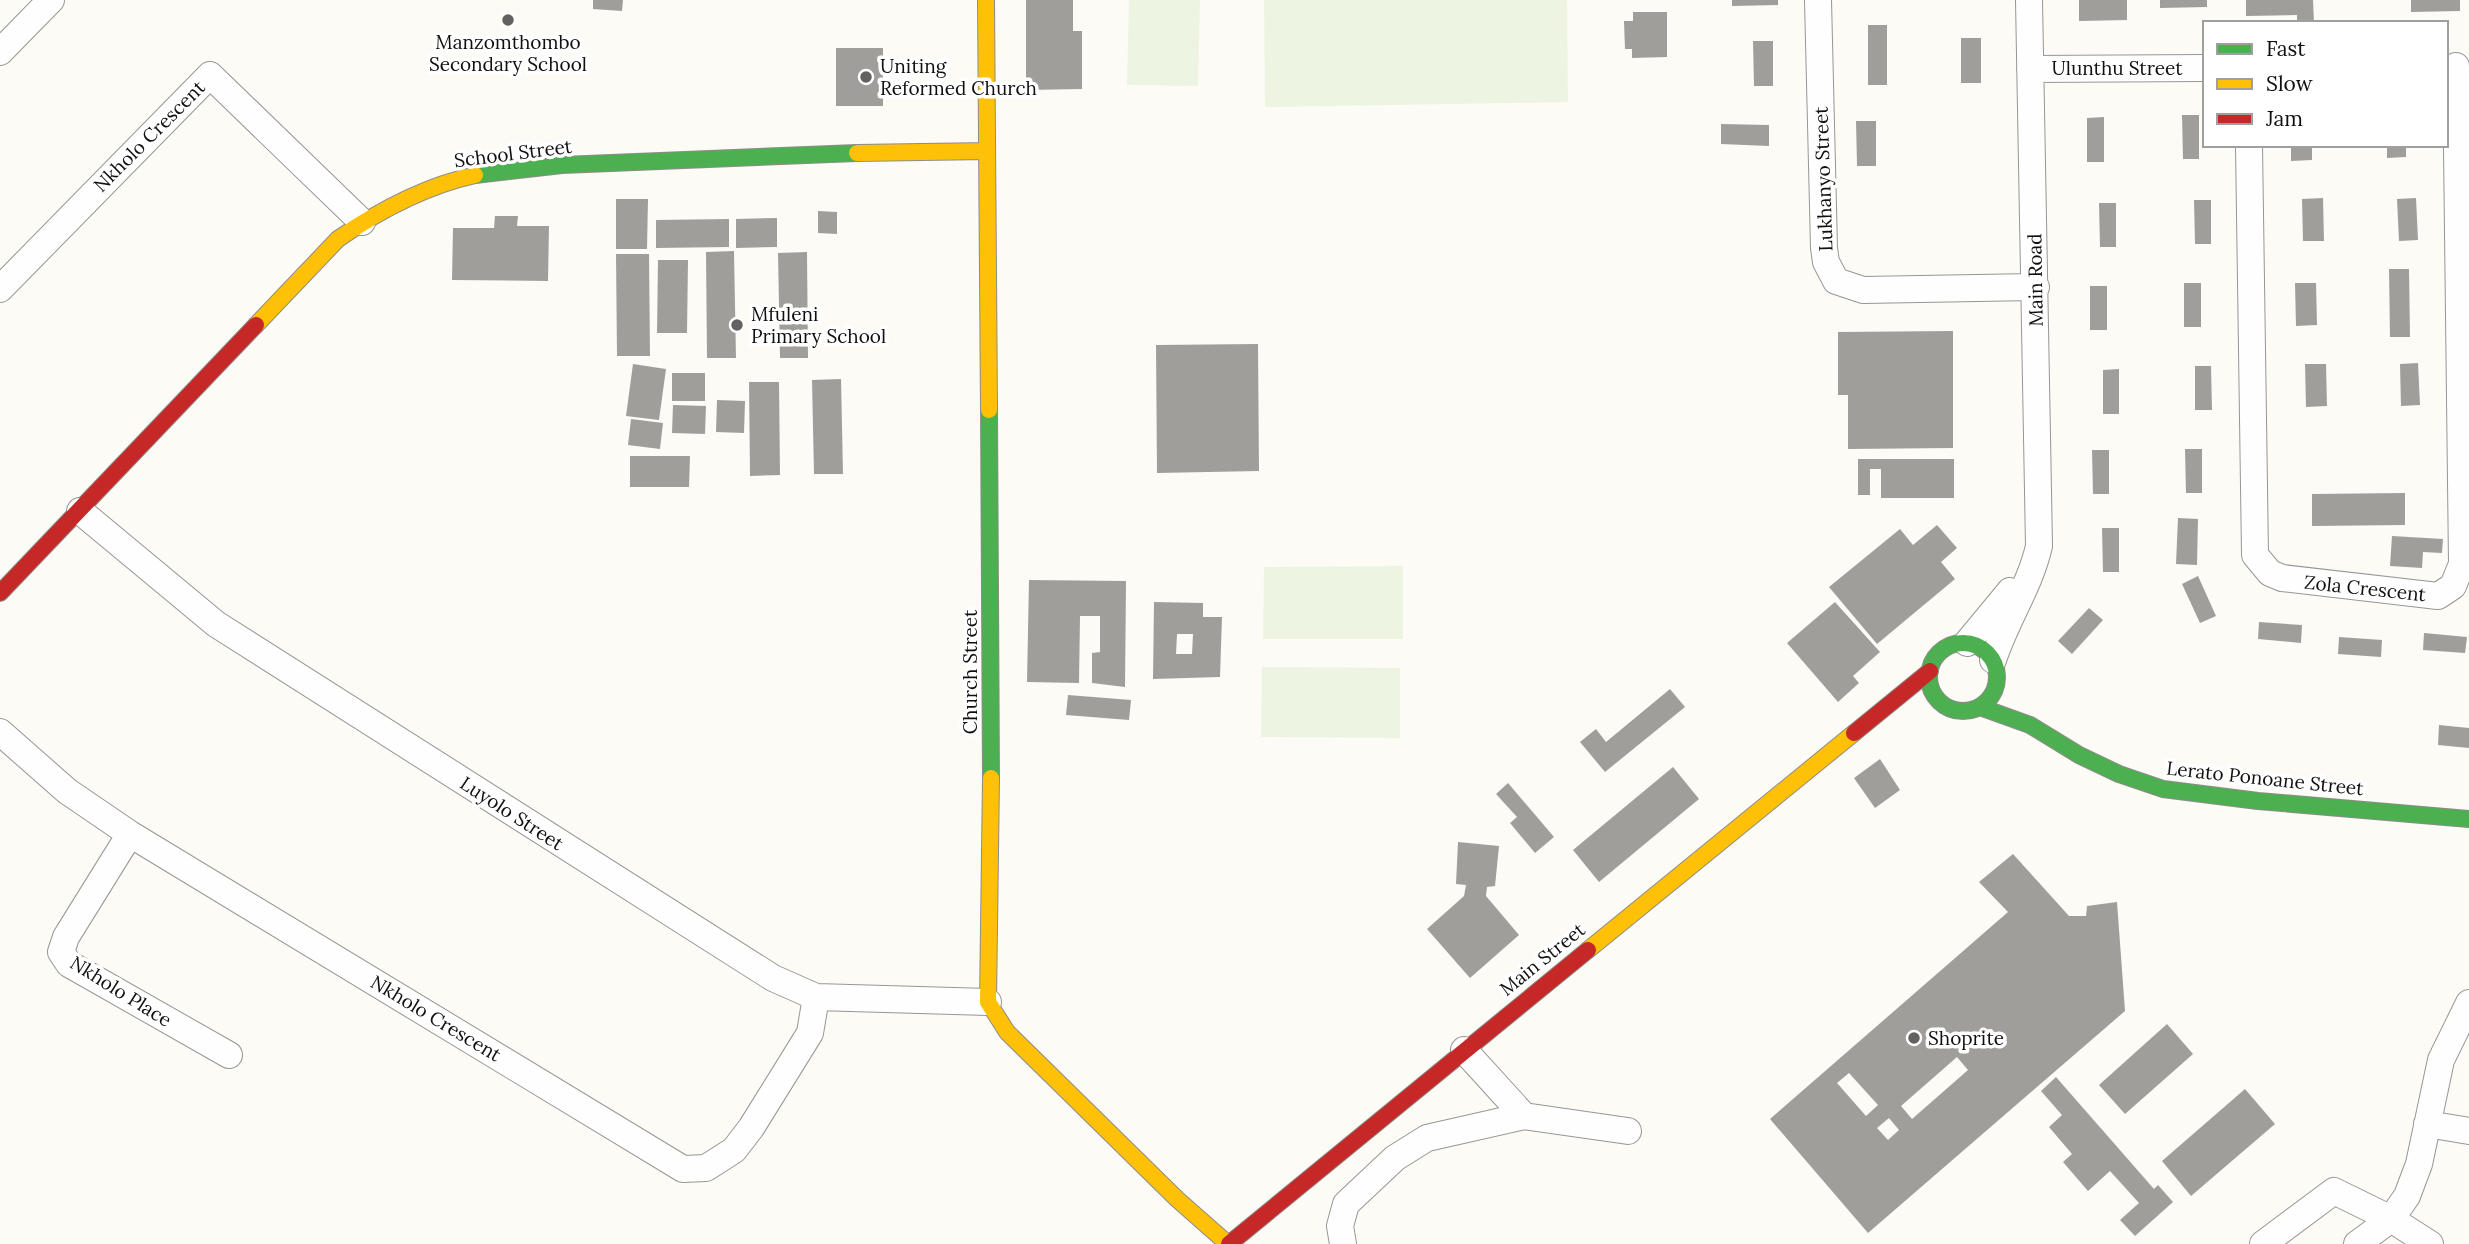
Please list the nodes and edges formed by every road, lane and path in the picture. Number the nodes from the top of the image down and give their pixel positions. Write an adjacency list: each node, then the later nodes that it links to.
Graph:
1 (51, 0): 5 (street)
2 (986, 0): 10 (street, Church Street)
3 (1818, 0): 12 (street, Lukhanyo Street)
4 (2029, 0): 8 (street, Main Road)
5 (0, 52)
6 (2457, 66): 9 (street, Zola Crescent)
7 (2203, 68): 8 (street, Ulunthu Street)
8 (2030, 69): 12 (street, Main Road)
9 (2249, 147)
10 (987, 151): 11 (street, School Street); 28 (street, Church Street)
11 (362, 222): 13 (street, Nkholo Crescent); 14 (street, School Street)
12 (2036, 287): 15 (street, Main Road)
13 (0, 289)
14 (80, 511): 16 (street, School Street); 27 (street, Luyolo Street)
15 (2036, 560): 17 (street); 18 (street, Main Road)
16 (0, 593)
17 (1967, 643): 18 (street); 19 (street)
18 (1995, 668): 21 (street); 23 (street, Lerato Ponoane Street)
19 (1930, 671): 20 (street); 22 (street, Main Street)
20 (1939, 701): 21 (street); 22 (street, Main Street)
21 (1980, 707): 23 (street, Lerato Ponoane Street)
22 (1885, 711): 30 (street, Main Street)
23 (2030, 725): 25 (street, Lerato Ponoane Street)
24 (0, 732): 26 (street, Nkholo Crescent)
25 (2469, 819)
26 (130, 834): 27 (street, Nkholo Crescent); 31 (street, Nkholo Place)
27 (816, 997): 28 (street, Luyolo Street)
28 (988, 1002): 37 (street)
29 (2469, 1003): 33 (street)
30 (1464, 1049): 32 (street); 37 (street, Main Street)
31 (229, 1055)
32 (1524, 1116): 34 (street); 38 (street)
33 (2427, 1124): 35 (street); 36 (street)
34 (1628, 1131)
35 (2469, 1131)
36 (2391, 1219): 39 (street); 40 (street); 41 (street)
37 (1229, 1244)
38 (1343, 1244)
39 (2263, 1244)
40 (2357, 1244)
41 (2430, 1244)

